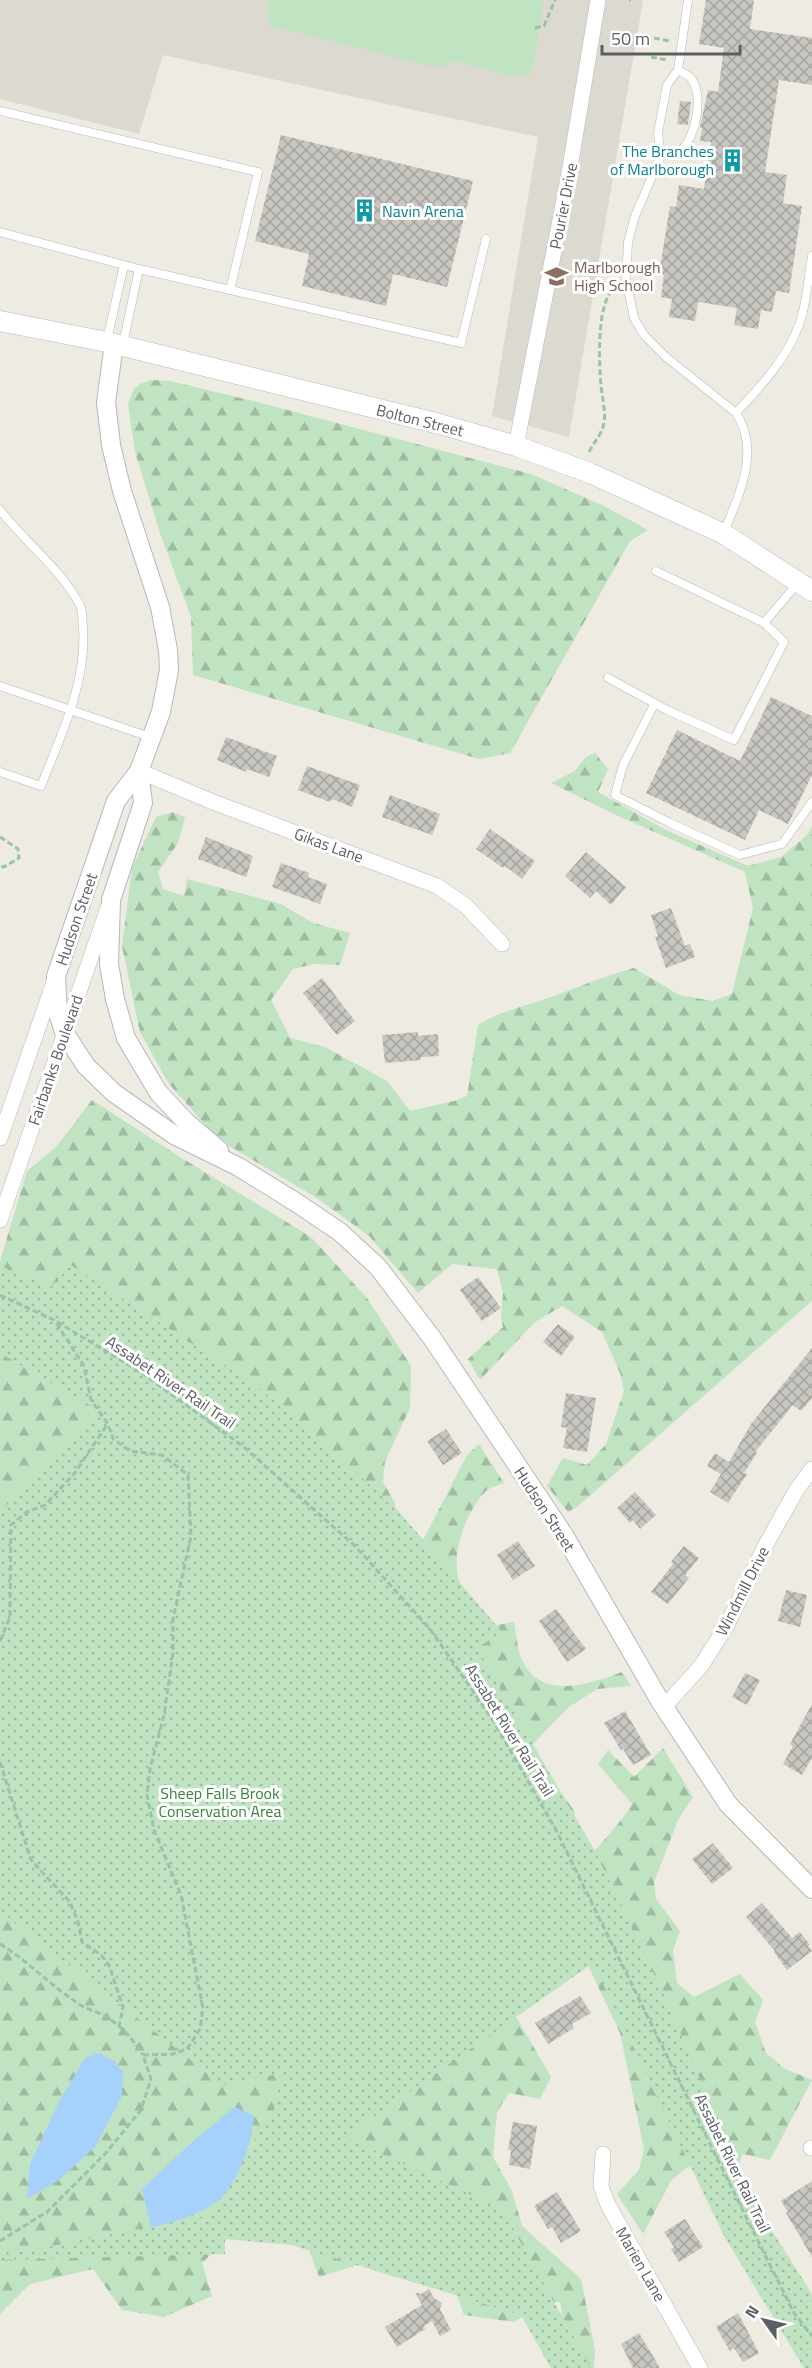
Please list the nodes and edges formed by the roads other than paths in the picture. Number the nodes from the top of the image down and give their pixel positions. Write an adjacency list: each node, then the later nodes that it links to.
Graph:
1 (598, 0): 15 (street, Pourier Drive)
2 (688, 0): 3 (lane)
3 (678, 70): 5 (lane); 5 (lane)
4 (0, 111): 11 (lane)
5 (661, 156): 14 (lane)
6 (0, 232): 9 (lane)
7 (486, 239): 11 (lane)
8 (812, 255): 14 (lane)
9 (124, 266): 10 (lane); 13 (lane)
10 (139, 269): 11 (lane); 13 (lane)
11 (230, 290)
12 (0, 321): 13 (main road, Bolton Street)
13 (115, 344): 15 (main road, Bolton Street); 25 (street, Hudson Street)
14 (736, 413): 17 (lane)
15 (516, 446): 17 (main road, Bolton Street)
16 (0, 510): 24 (lane)
17 (724, 534): 19 (main road, Bolton Street)
18 (656, 571): 20 (lane)
19 (805, 587): 20 (lane)
20 (765, 623): 23 (lane)
21 (608, 678): 23 (lane)
22 (0, 686): 24 (lane)
23 (655, 703): 28 (lane)
24 (71, 709): 25 (lane); 27 (lane)
25 (152, 738): 26 (street, Hudson Street)
26 (139, 771): 29 (street, Hudson Street); 30 (street, Gikas Lane); 31 (street, Hudson Street)
27 (0, 772)
28 (812, 802)
29 (111, 900): 32 (street, Fairbanks Boulevard); 34 (street, Hudson Street)
30 (502, 944)
31 (56, 976): 32 (street, Hudson Street); 33 (street, Fairbanks Boulevard)
32 (64, 1032): 34 (street, Hudson Street); 35 (street, Fairbanks Boulevard)
33 (0, 1138)
34 (238, 1167): 37 (street, Hudson Street)
35 (0, 1220)
36 (812, 1469): 37 (street, Windmill Drive)
37 (664, 1707): 38 (street, Hudson Street)
38 (812, 1888)
39 (603, 2154): 40 (street, Marien Lane)
40 (700, 2368)

